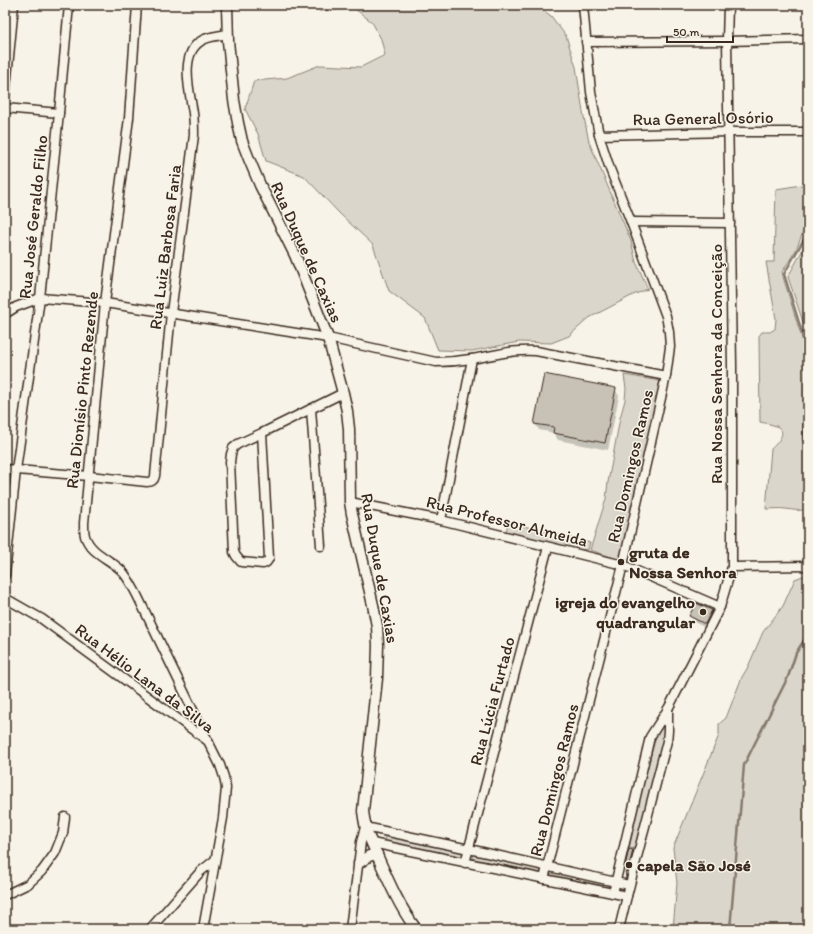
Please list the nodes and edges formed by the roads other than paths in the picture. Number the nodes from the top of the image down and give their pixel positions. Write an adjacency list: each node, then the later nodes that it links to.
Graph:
1 (14, 5): 11 (street)
2 (69, 5): 13 (street, Rua José Geraldo Filho)
3 (137, 5): 20 (street, Rua Dionísio Pinto Rezende)
4 (227, 5): 7 (street, Rua Duque de Caxias)
5 (583, 5): 10 (street, Rua Domingos Ramos)
6 (728, 5): 9 (street, Rua Nossa Senhora da Conceição)
7 (227, 34): 21 (street, Rua Luiz Barbosa Faria); 23 (street, Rua Duque de Caxias)
8 (808, 39): 9 (street)
9 (727, 41): 10 (street); 14 (street, Rua Nossa Senhora da Conceição)
10 (586, 42): 16 (street, Rua Domingos Ramos)
11 (5, 98)
12 (5, 108): 13 (street)
13 (59, 113): 19 (street, Rua José Geraldo Filho)
14 (729, 132): 15 (street, Rua General Osório); 16 (street, Rua General Osório); 18 (street, Rua Nossa Senhora da Conceição)
15 (808, 132)
16 (599, 135): 17 (street, Rua Domingos Ramos)
17 (631, 222): 18 (street); 25 (street, Rua Domingos Ramos)
18 (730, 222): 38 (street, Rua Nossa Senhora da Conceição)
19 (40, 298): 20 (street); 22 (street); 30 (street, Rua José Geraldo Filho)
20 (105, 303): 21 (street); 31 (street, Rua Dionísio Pinto Rezende)
21 (171, 313): 23 (street); 31 (street, Rua Luiz Barbosa Faria)
22 (5, 314)
23 (328, 338): 24 (street); 26 (street, Rua Duque de Caxias)
24 (472, 359): 25 (street); 33 (street)
25 (666, 376): 36 (street, Rua Domingos Ramos)
26 (343, 393): 27 (street); 32 (street, Rua Duque de Caxias)
27 (311, 409): 28 (street); 34 (street)
28 (262, 433): 28 (street)
29 (5, 469): 30 (street)
30 (16, 470): 31 (street); 39 (street, Rua José Geraldo Filho)
31 (89, 476): 43 (street, Rua Dionísio Pinto Rezende)
32 (350, 502): 33 (street, Rua Professor Almeida); 45 (street, Rua Duque de Caxias)
33 (441, 520): 35 (street, Rua Professor Almeida)
34 (321, 546)
35 (548, 547): 36 (street, Rua Professor Almeida); 47 (street, Rua Lúcia Furtado)
36 (623, 565): 41 (street, Rua Professor Almeida); 52 (street, Rua Domingos Ramos)
37 (808, 566): 38 (street)
38 (732, 567): 41 (street, Rua Nossa Senhora da Conceição)
39 (5, 575)
40 (5, 598): 43 (street, Rua Hélio Lana da Silva)
41 (720, 607): 42 (street, Rua Nossa Senhora da Conceição)
42 (668, 709): 54 (street, Rua Nossa Senhora da Conceição); 55 (street, Rua Nossa Senhora da Conceição)
43 (208, 742): 49 (street, Rua Hélio Lana da Silva)
44 (65, 817): 57 (street)
45 (365, 827): 46 (street, Rua Duque de Caxias); 47 (street); 51 (street)
46 (372, 843): 48 (street, Rua Duque de Caxias); 50 (street)
47 (469, 849): 50 (street, Rua Lúcia Furtado); 52 (street)
48 (377, 854): 51 (street); 62 (street, Rua Duque de Caxias)
49 (215, 860): 59 (street); 60 (street, Rua Hélio Lana da Silva)
50 (465, 862): 53 (street)
51 (359, 863): 61 (street)
52 (547, 867): 53 (street, Rua Domingos Ramos); 54 (street)
53 (544, 879): 56 (street)
54 (615, 882): 55 (street); 56 (street, Rua Nossa Senhora da Conceição)
55 (629, 885): 58 (street, Rua Nossa Senhora da Conceição)
56 (613, 893): 58 (street)
57 (5, 895)
58 (627, 896): 63 (street, Rua Nossa Senhora da Conceição)
59 (150, 929)
60 (203, 929)
61 (350, 929)
62 (416, 929)
63 (619, 929)

